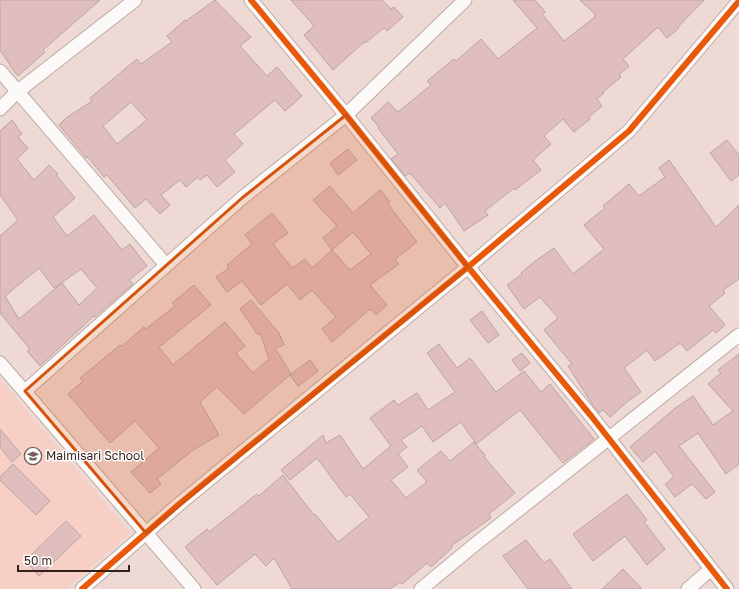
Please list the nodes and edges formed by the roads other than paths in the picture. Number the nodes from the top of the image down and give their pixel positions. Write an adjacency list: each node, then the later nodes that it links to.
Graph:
1 (135, 0): 6 (street)
2 (251, 0): 8 (street)
3 (465, 0): 8 (street)
4 (739, 1): 10 (street)
5 (0, 71): 6 (street)
6 (18, 92): 7 (street); 9 (street)
7 (0, 109)
8 (346, 114): 9 (street); 10 (street)
9 (166, 265): 13 (street)
10 (468, 267): 14 (street); 15 (street)
11 (737, 340): 14 (street)
12 (0, 363): 13 (street)
13 (25, 391): 15 (street)
14 (609, 439): 16 (street); 19 (street)
15 (146, 533): 17 (street); 18 (street)
16 (711, 569): 20 (street); 21 (street)
17 (82, 589)
18 (194, 589)
19 (421, 589)
20 (688, 589)
21 (727, 589)

